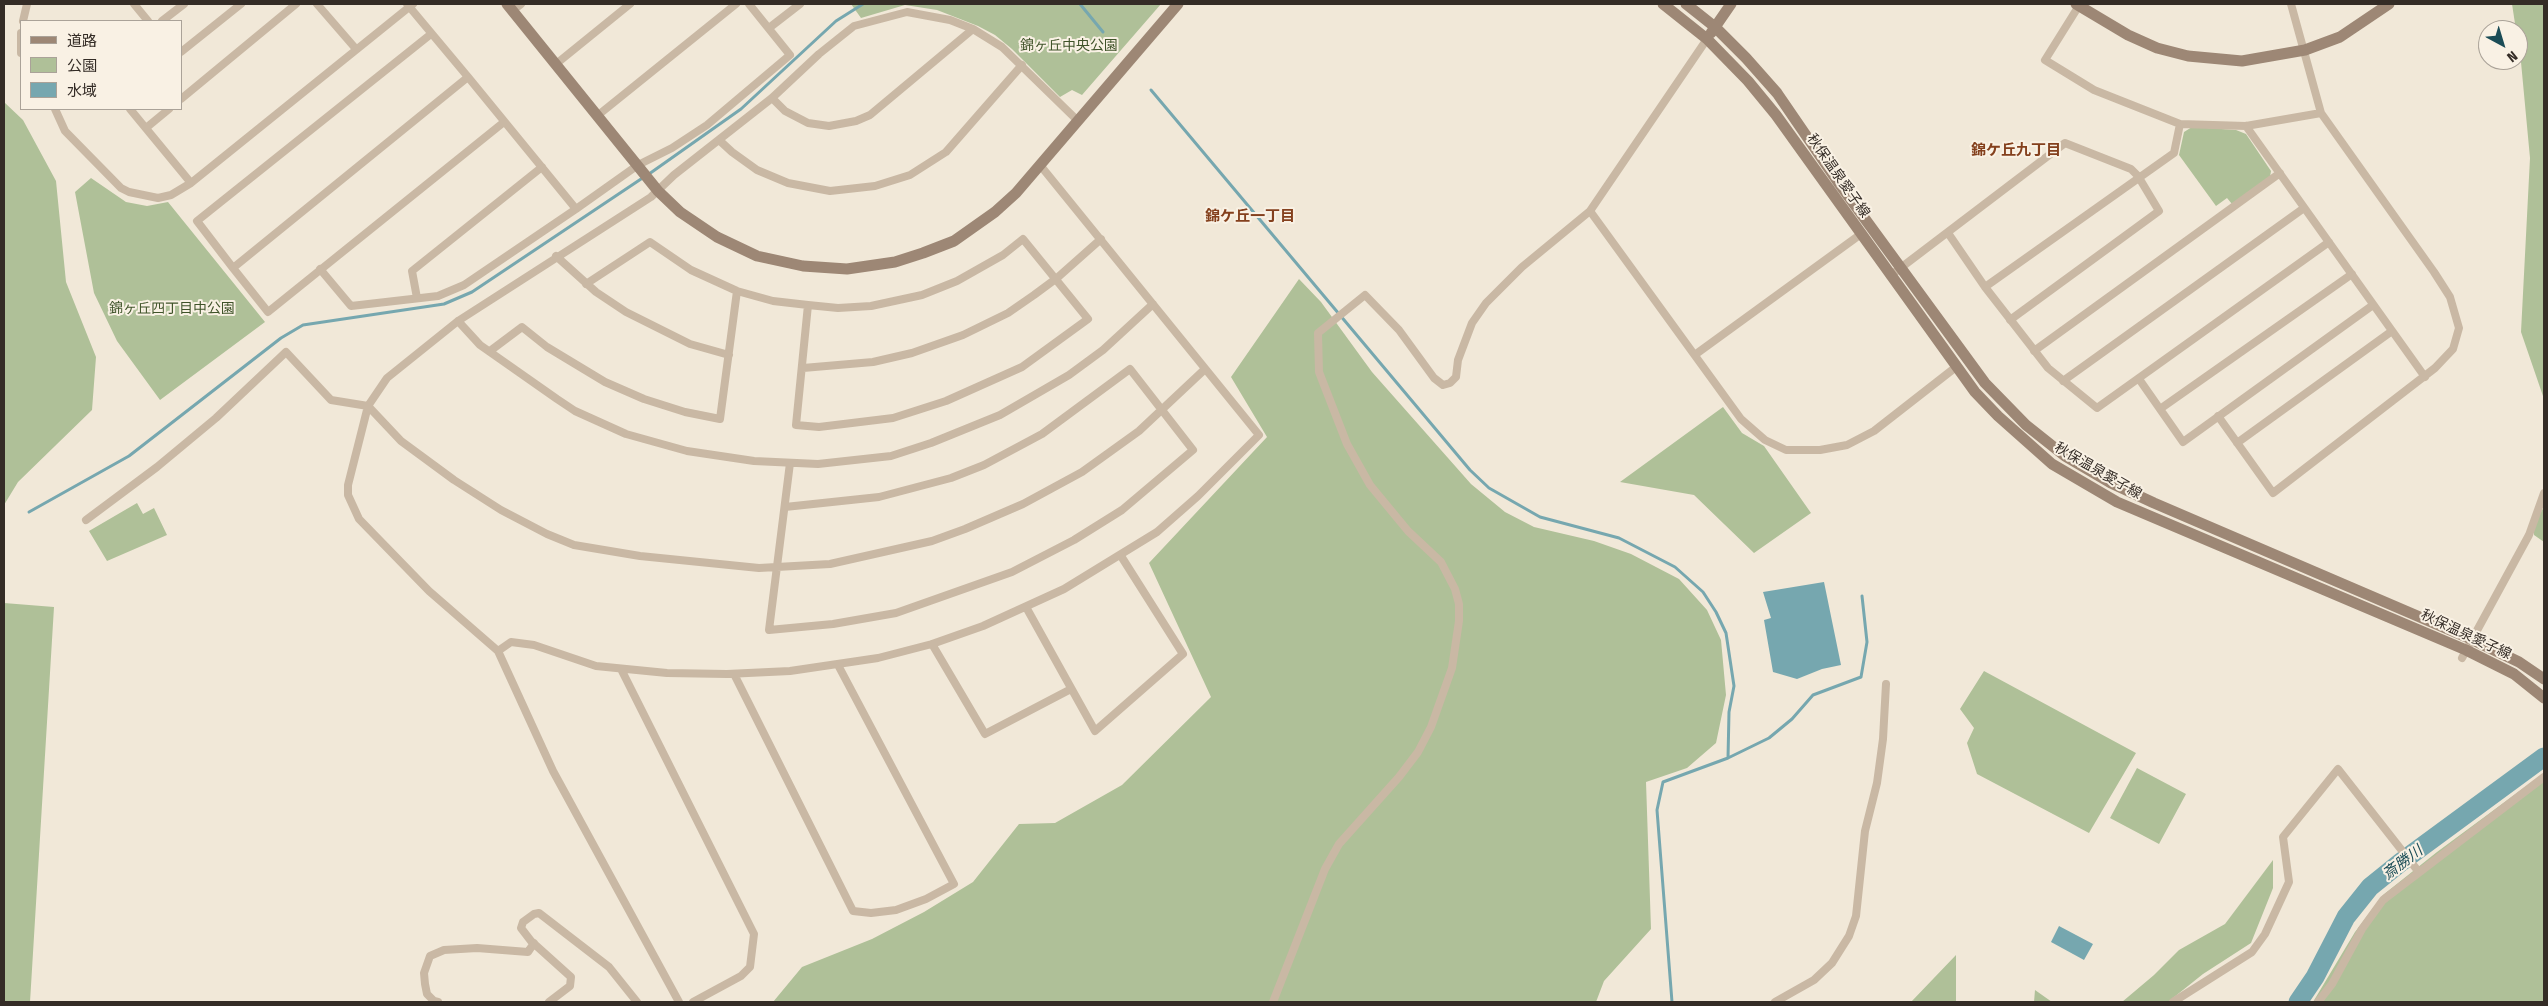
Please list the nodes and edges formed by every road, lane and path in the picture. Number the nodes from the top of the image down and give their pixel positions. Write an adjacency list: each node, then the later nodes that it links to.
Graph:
1 (27, 4): 20 (street)
2 (134, 4): 21 (street)
3 (184, 4): 22 (street)
4 (241, 4): 30 (street)
5 (296, 4): 34 (street)
6 (317, 4): 28 (street)
7 (630, 4): 31 (street)
8 (736, 4): 40 (street)
9 (749, 4): 24 (street)
10 (800, 4): 24 (street)
11 (1178, 4): 42 (main road)
12 (1663, 4): 27 (main road, 秋保温泉愛子線)
13 (1686, 4): 23 (main road, 秋保温泉愛子線)
14 (1731, 4): 23 (main road)
15 (2078, 4): 29 (main road); 43 (street)
16 (2291, 4): 29 (street)
17 (2389, 4): 29 (main road)
18 (409, 5): 26 (street); 28 (street)
19 (513, 6): 31 (main road)
20 (23, 20)
21 (147, 20)
22 (163, 20)
23 (1715, 27): 27 (main road); 62 (main road, 秋保温泉愛子線)
24 (769, 28): 51 (street)
25 (974, 30): 32 (street); 35 (street); 35 (street)
26 (431, 34): 33 (street); 61 (street)
27 (1707, 39): 55 (street); 57 (main road, 秋保温泉愛子線)
28 (356, 49): 52 (street)
29 (2305, 50): 39 (street)
30 (182, 51)
31 (556, 64): 40 (main road)
32 (1022, 65): 42 (street); 46 (street)
33 (468, 78): 41 (street); 61 (street)
34 (182, 98)
35 (772, 98): 46 (street)
36 (56, 110): 52 (street)
37 (131, 110): 45 (street)
38 (168, 110): 45 (street)
39 (2321, 113): 44 (street); 84 (street)
40 (598, 116): 51 (main road)
41 (504, 122): 48 (street); 63 (street)
42 (1078, 122): 47 (main road)
43 (2180, 124): 44 (street); 50 (street)
44 (2246, 126): 49 (street)
45 (146, 128): 52 (street)
46 (719, 140): 51 (street)
47 (1040, 165): 51 (main road); 58 (street)
48 (542, 167): 54 (street); 70 (street)
49 (2280, 173): 53 (street); 77 (street)
50 (2138, 176): 56 (street); 68 (street); 74 (street)
51 (648, 178): 54 (street); 60 (street)
52 (191, 183)
53 (2304, 208): 59 (street); 86 (street)
54 (576, 209): 70 (street)
55 (1590, 211): 79 (street); 118 (street)
56 (1948, 233): 62 (street); 68 (street)
57 (1861, 234): 65 (main road, 秋保温泉愛子線); 79 (street)
58 (1101, 239): 66 (street); 71 (street)
59 (2329, 242): 64 (street); 85 (street)
60 (556, 256): 67 (street); 75 (street)
61 (234, 268): 63 (street)
62 (1902, 268): 65 (street); 99 (main road, 秋保温泉愛子線)
63 (320, 269): 70 (street)
64 (2352, 274): 72 (street); 88 (street)
65 (1890, 276): 81 (main road, 秋保温泉愛子線)
66 (1057, 278): 73 (street); 82 (street); 82 (street)
67 (586, 284): 69 (street); 80 (street)
68 (1985, 287): 74 (street)
69 (737, 291): 73 (street); 80 (street)
70 (417, 298)
71 (1153, 304): 83 (street); 92 (street)
72 (2373, 304): 76 (street); 90 (street)
73 (808, 305): 82 (street)
74 (2010, 320): 77 (street)
75 (458, 322): 78 (street); 87 (street)
76 (2392, 331): 84 (street); 91 (street)
77 (2034, 351): 86 (street)
78 (490, 352): 80 (street); 92 (street)
79 (1696, 354): 81 (street)
80 (729, 355)
81 (1956, 367): 102 (main road, 秋保温泉愛子線)
82 (803, 368)
83 (1204, 370): 89 (street); 96 (street)
84 (2425, 377): 91 (street)
85 (2139, 379): 86 (street); 88 (street)
86 (2063, 381)
87 (368, 406): 95 (street); 97 (street); 101 (street)
88 (2160, 409): 90 (street)
89 (1161, 411): 94 (street); 97 (street); 97 (street)
90 (2218, 416): 91 (street)
91 (2237, 443)
92 (790, 463): 94 (street)
93 (2544, 493): 99 (street)
94 (785, 507): 97 (street)
95 (86, 520)
96 (1121, 556): 98 (street); 108 (street)
97 (775, 567)
98 (1026, 608): 100 (street); 108 (street)
99 (2471, 639): 102 (street); 106 (main road, 秋保温泉愛子線)
100 (932, 644): 103 (street); 108 (street)
101 (498, 652): 104 (street); 116 (street)
102 (2464, 654): 109 (main road, 秋保温泉愛子線)
103 (838, 665): 105 (street); 105 (street)
104 (621, 669): 105 (street); 117 (street)
105 (734, 674)
106 (2544, 679)
107 (1886, 684): 119 (street)
108 (1071, 689)
109 (2544, 698)
110 (2544, 776): 111 (street)
111 (2417, 869): 120 (street); 121 (street)
112 (534, 943): 113 (street); 114 (street); 115 (street)
113 (438, 1002)
114 (549, 1002)
115 (638, 1002)
116 (679, 1002)
117 (693, 1002)
118 (1273, 1002)
119 (1775, 1002)
120 (2173, 1002)
121 (2318, 1002)

